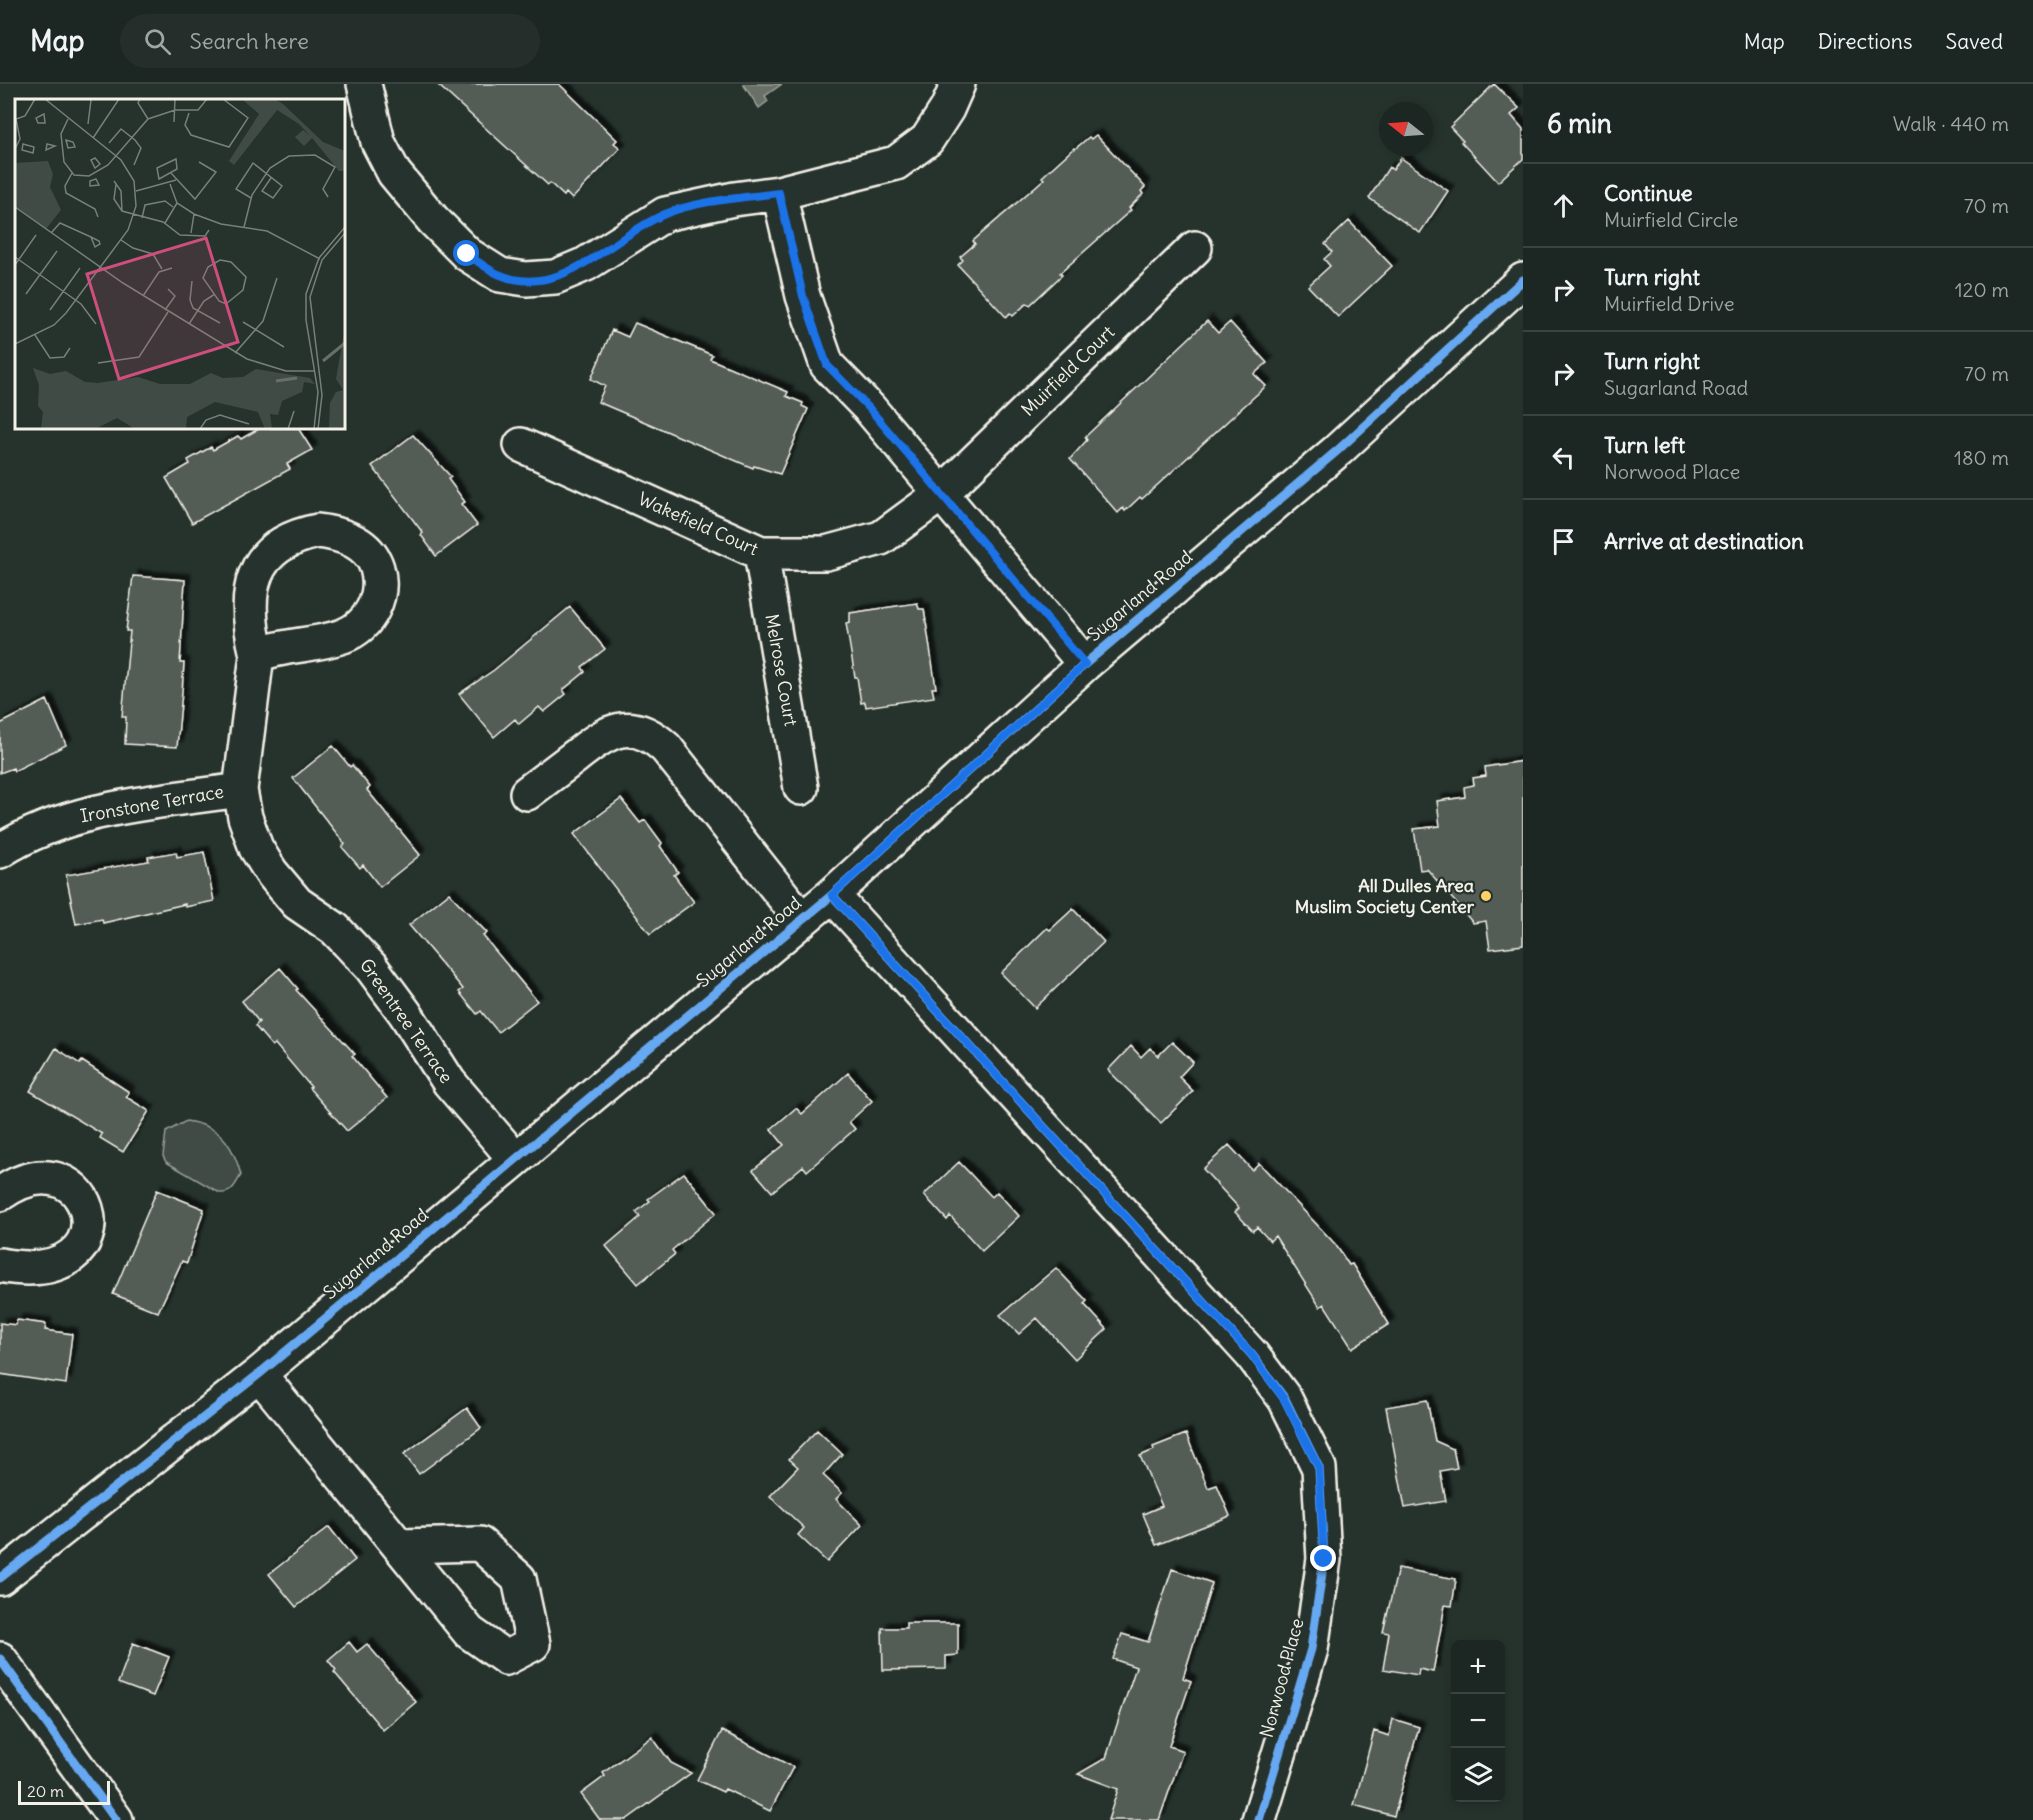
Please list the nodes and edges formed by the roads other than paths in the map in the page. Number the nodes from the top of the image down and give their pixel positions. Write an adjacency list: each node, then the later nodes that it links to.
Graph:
1 (364, 84): 3 (street)
2 (958, 84): 3 (street)
3 (779, 193): 7 (street)
4 (1195, 248): 7 (street, Muirfield Court)
5 (1523, 280): 10 (street, Sugarland Road)
6 (521, 445): 8 (street, Wakefield Court)
7 (941, 494): 8 (street, Wakefield Court); 10 (street)
8 (761, 554): 11 (street, Melrose Court)
9 (257, 656): 12 (street, Greentree Terrace)
10 (1085, 664): 15 (street, Sugarland Road)
11 (801, 788)
12 (240, 790): 14 (street, Ironstone Terrace); 17 (street, Greentree Terrace)
13 (527, 793): 16 (street)
14 (0, 851)
15 (832, 895): 16 (street, Sugarland Road); 25 (street, Norwood Place)
16 (802, 920): 17 (street, Sugarland Road)
17 (515, 1159): 20 (street, Sugarland Road)
18 (0, 1194): 19 (street)
19 (0, 1264)
20 (260, 1374): 21 (street); 22 (street, Sugarland Road)
21 (399, 1546)
22 (0, 1578)
23 (0, 1659): 24 (street)
24 (116, 1820)
25 (1259, 1820)

